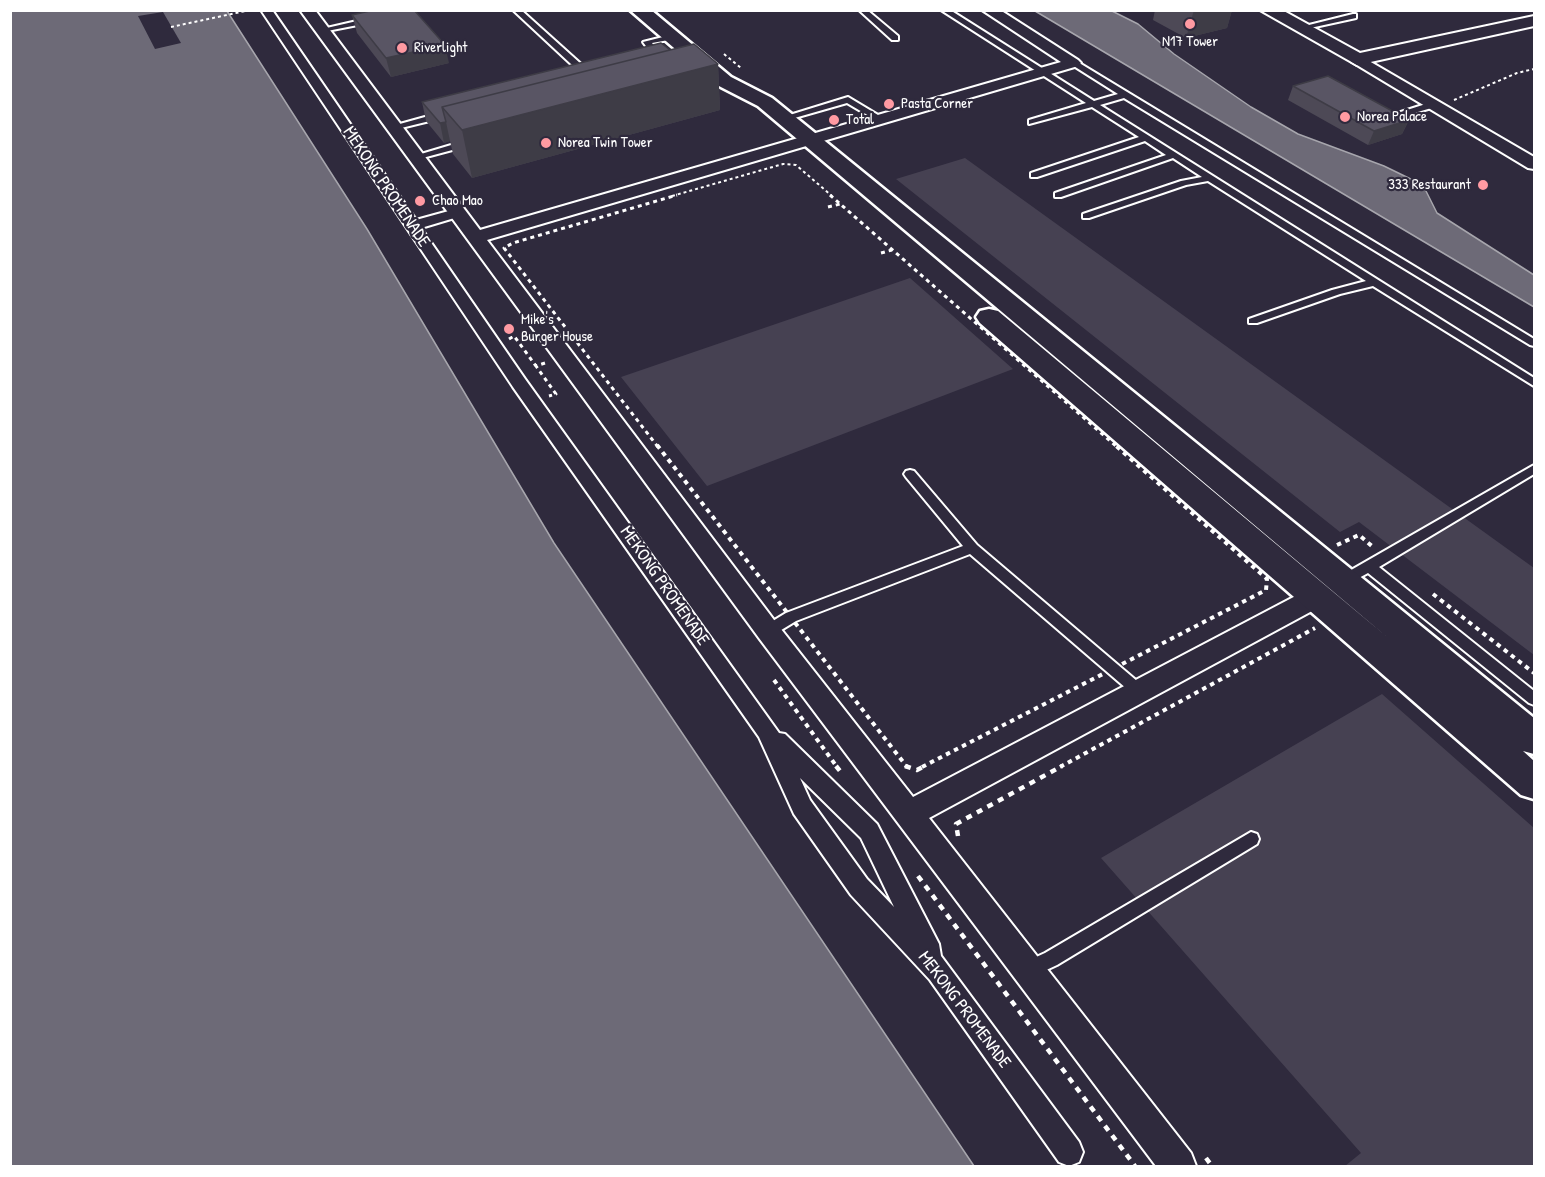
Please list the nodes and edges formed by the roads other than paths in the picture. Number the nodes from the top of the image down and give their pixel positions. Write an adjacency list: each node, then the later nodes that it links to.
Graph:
1 (266, 10): 43 (street, MEKONG PROMENADE)
2 (516, 10): 20 (lane)
3 (639, 10): 13 (main road)
4 (862, 10): 14 (lane)
5 (944, 10): 18 (lane)
6 (989, 10): 16 (street)
7 (1268, 10): 12 (street)
8 (1353, 16): 12 (lane)
9 (382, 17): 10 (lane)
10 (315, 20): 31 (street)
11 (1534, 21): 15 (street)
12 (1301, 27): 15 (street)
13 (671, 37): 17 (lane); 21 (main road)
14 (894, 39)
15 (1357, 59): 25 (street)
16 (1073, 63): 18 (street); 23 (lane)
17 (647, 64)
18 (1042, 73): 24 (lane); 28 (street)
19 (602, 75): 20 (lane)
20 (591, 78): 22 (lane)
21 (718, 80): 27 (main road); 34 (main road)
22 (580, 81)
23 (1124, 95): 24 (lane); 47 (lane)
24 (1091, 103): 30 (lane); 32 (lane)
25 (1435, 107): 29 (lane); 37 (street)
26 (455, 112): 31 (lane)
27 (784, 118): 28 (lane); 34 (main road)
28 (879, 118): 34 (street)
29 (1383, 119)
30 (1032, 122)
31 (393, 127): 36 (street)
32 (1146, 138): 35 (lane); 38 (lane)
33 (483, 139): 36 (lane)
34 (794, 151): 44 (street); 53 (main road); 54 (main road)
35 (1174, 155): 39 (lane); 40 (lane)
36 (415, 157): 41 (street)
37 (1534, 164)
38 (1034, 175)
39 (1210, 178): 42 (lane); 45 (lane)
40 (1058, 195)
41 (456, 213): 43 (street); 44 (street)
42 (1086, 216)
43 (412, 225): 58 (street, MEKONG PROMENADE)
44 (476, 237): 55 (street)
45 (1375, 282): 46 (lane); 48 (lane)
46 (1253, 321)
47 (1534, 343)
48 (1534, 383)
49 (1534, 468): 52 (lane)
50 (910, 474): 51 (lane)
51 (972, 548): 55 (lane); 56 (lane)
52 (1370, 567): 53 (lane); 57 (lane)
53 (1344, 581): 59 (main road)
54 (1316, 597): 56 (street); 60 (main road)
55 (768, 631): 61 (street)
56 (1139, 691): 61 (street)
57 (1534, 699)
58 (768, 732): 64 (street, MEKONG PROMENADE); 64 (street)
59 (1534, 739)
60 (1534, 783)
61 (908, 815): 63 (street)
62 (1251, 839): 63 (lane)
63 (1027, 970): 66 (street)
64 (939, 971): 65 (street, MEKONG PROMENADE)
65 (1069, 1152)
66 (1178, 1167)

